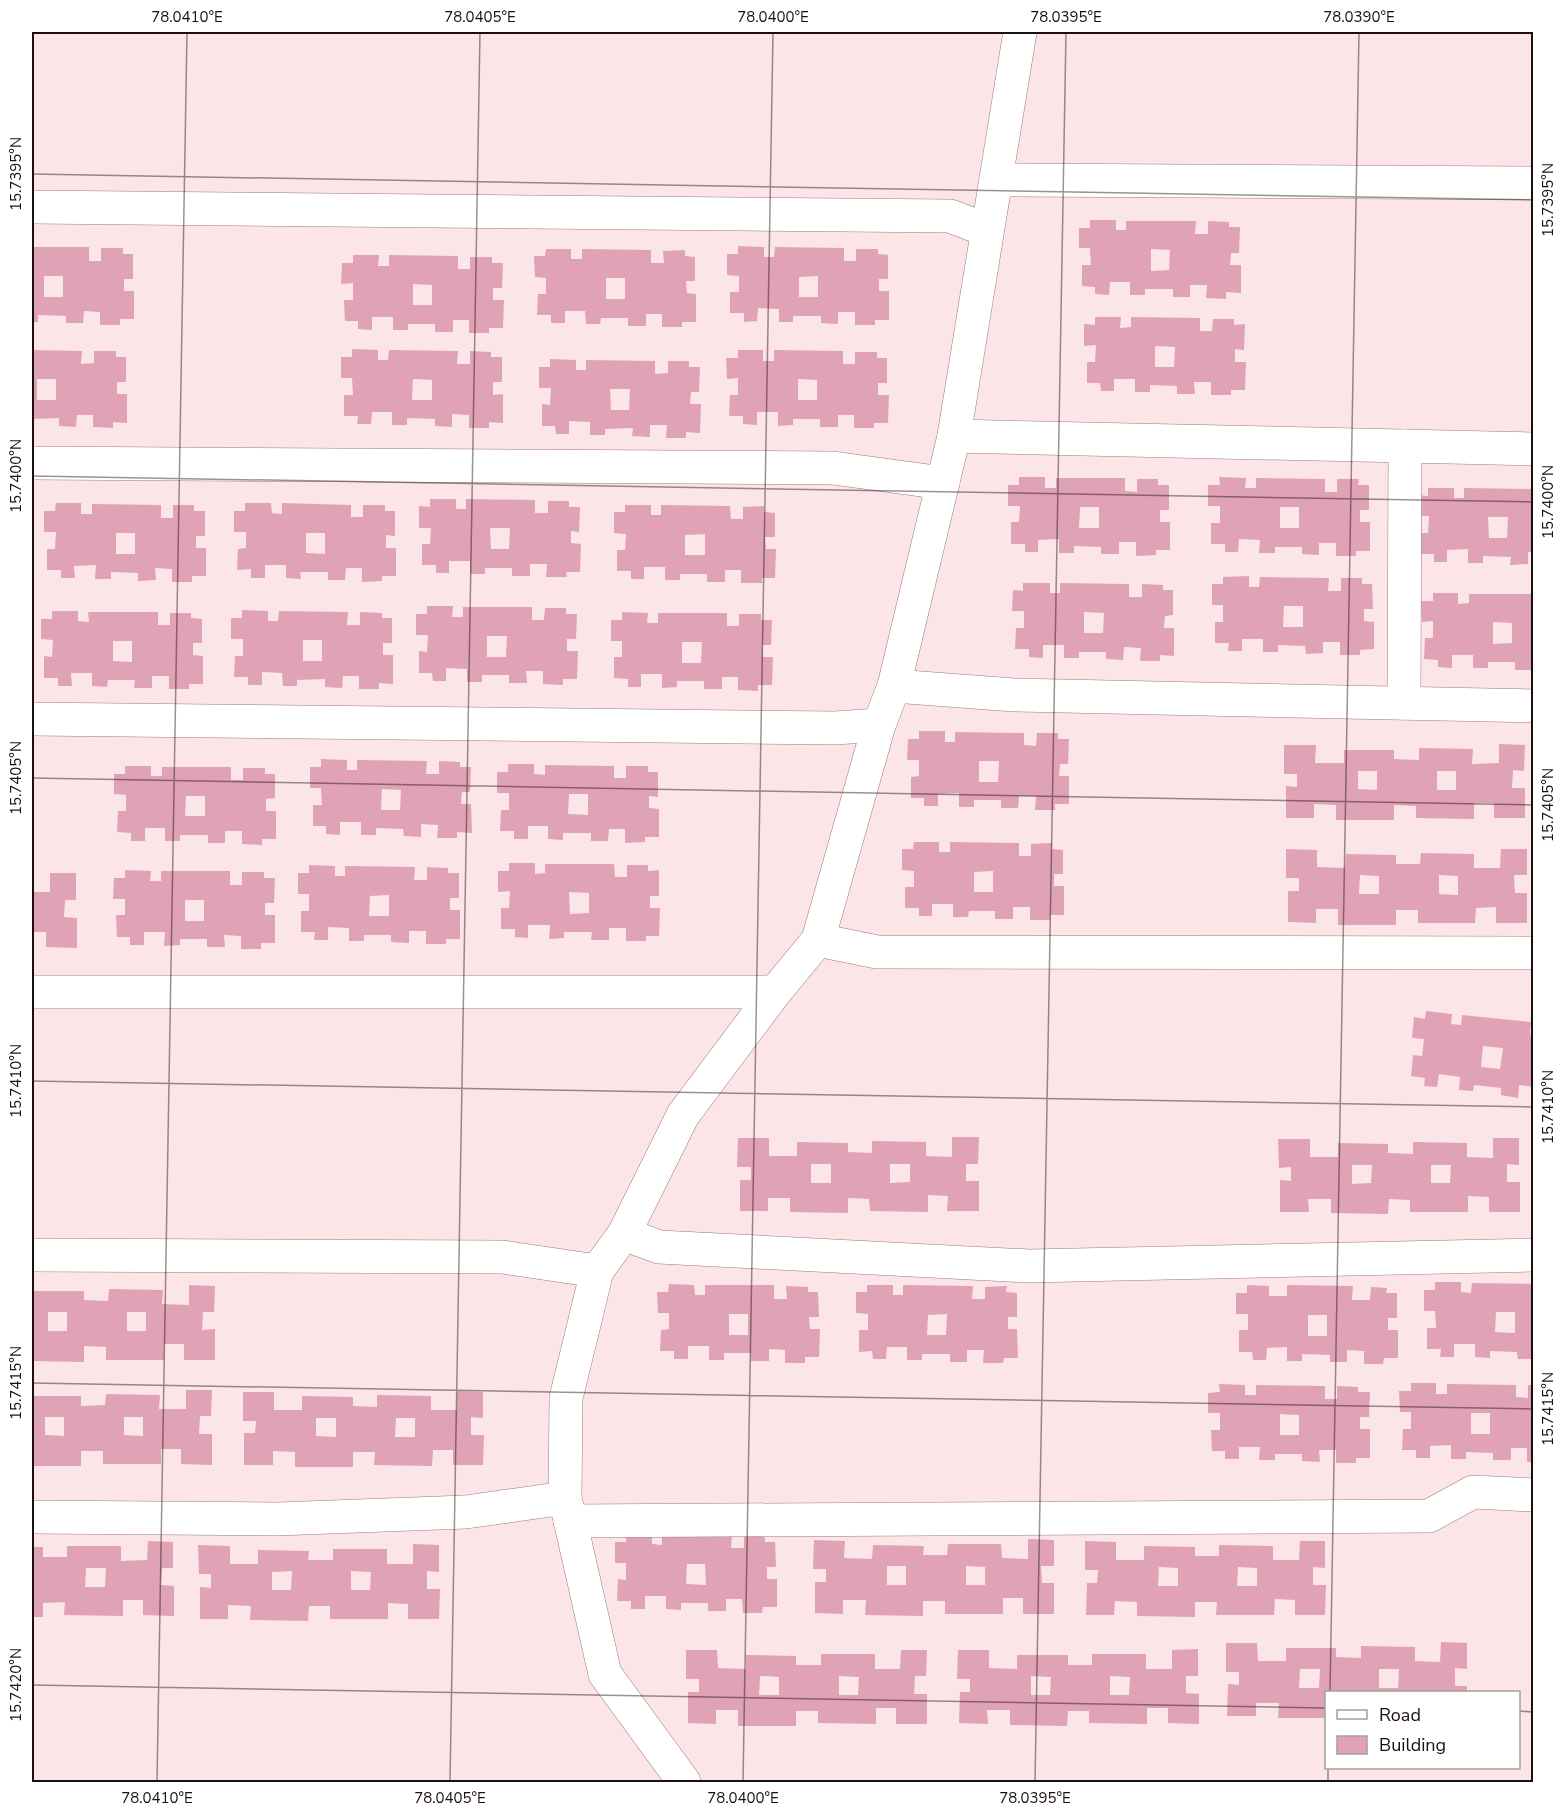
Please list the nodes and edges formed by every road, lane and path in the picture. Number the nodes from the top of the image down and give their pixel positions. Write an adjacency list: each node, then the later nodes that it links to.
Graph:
1 (1020, 32): 2 (street)
2 (996, 180): 3 (street); 5 (street)
3 (1533, 183)
4 (32, 207): 5 (street)
5 (987, 230): 6 (street)
6 (954, 436): 7 (street); 10 (street)
7 (1405, 446): 8 (street); 12 (street)
8 (1533, 449)
9 (32, 463): 10 (street)
10 (943, 483): 11 (street)
11 (894, 686): 12 (street); 15 (street)
12 (1404, 702): 13 (street)
13 (1533, 706)
14 (32, 719): 15 (street)
15 (879, 725): 16 (street)
16 (818, 940): 17 (street); 19 (street)
17 (1533, 954)
18 (32, 992): 19 (street)
19 (775, 992): 20 (street)
20 (624, 1234): 22 (street); 23 (street)
21 (32, 1255): 23 (street)
22 (1533, 1255)
23 (597, 1271): 25 (street)
24 (1533, 1495): 25 (street)
25 (567, 1509): 26 (street); 27 (street)
26 (32, 1517)
27 (684, 1782)

